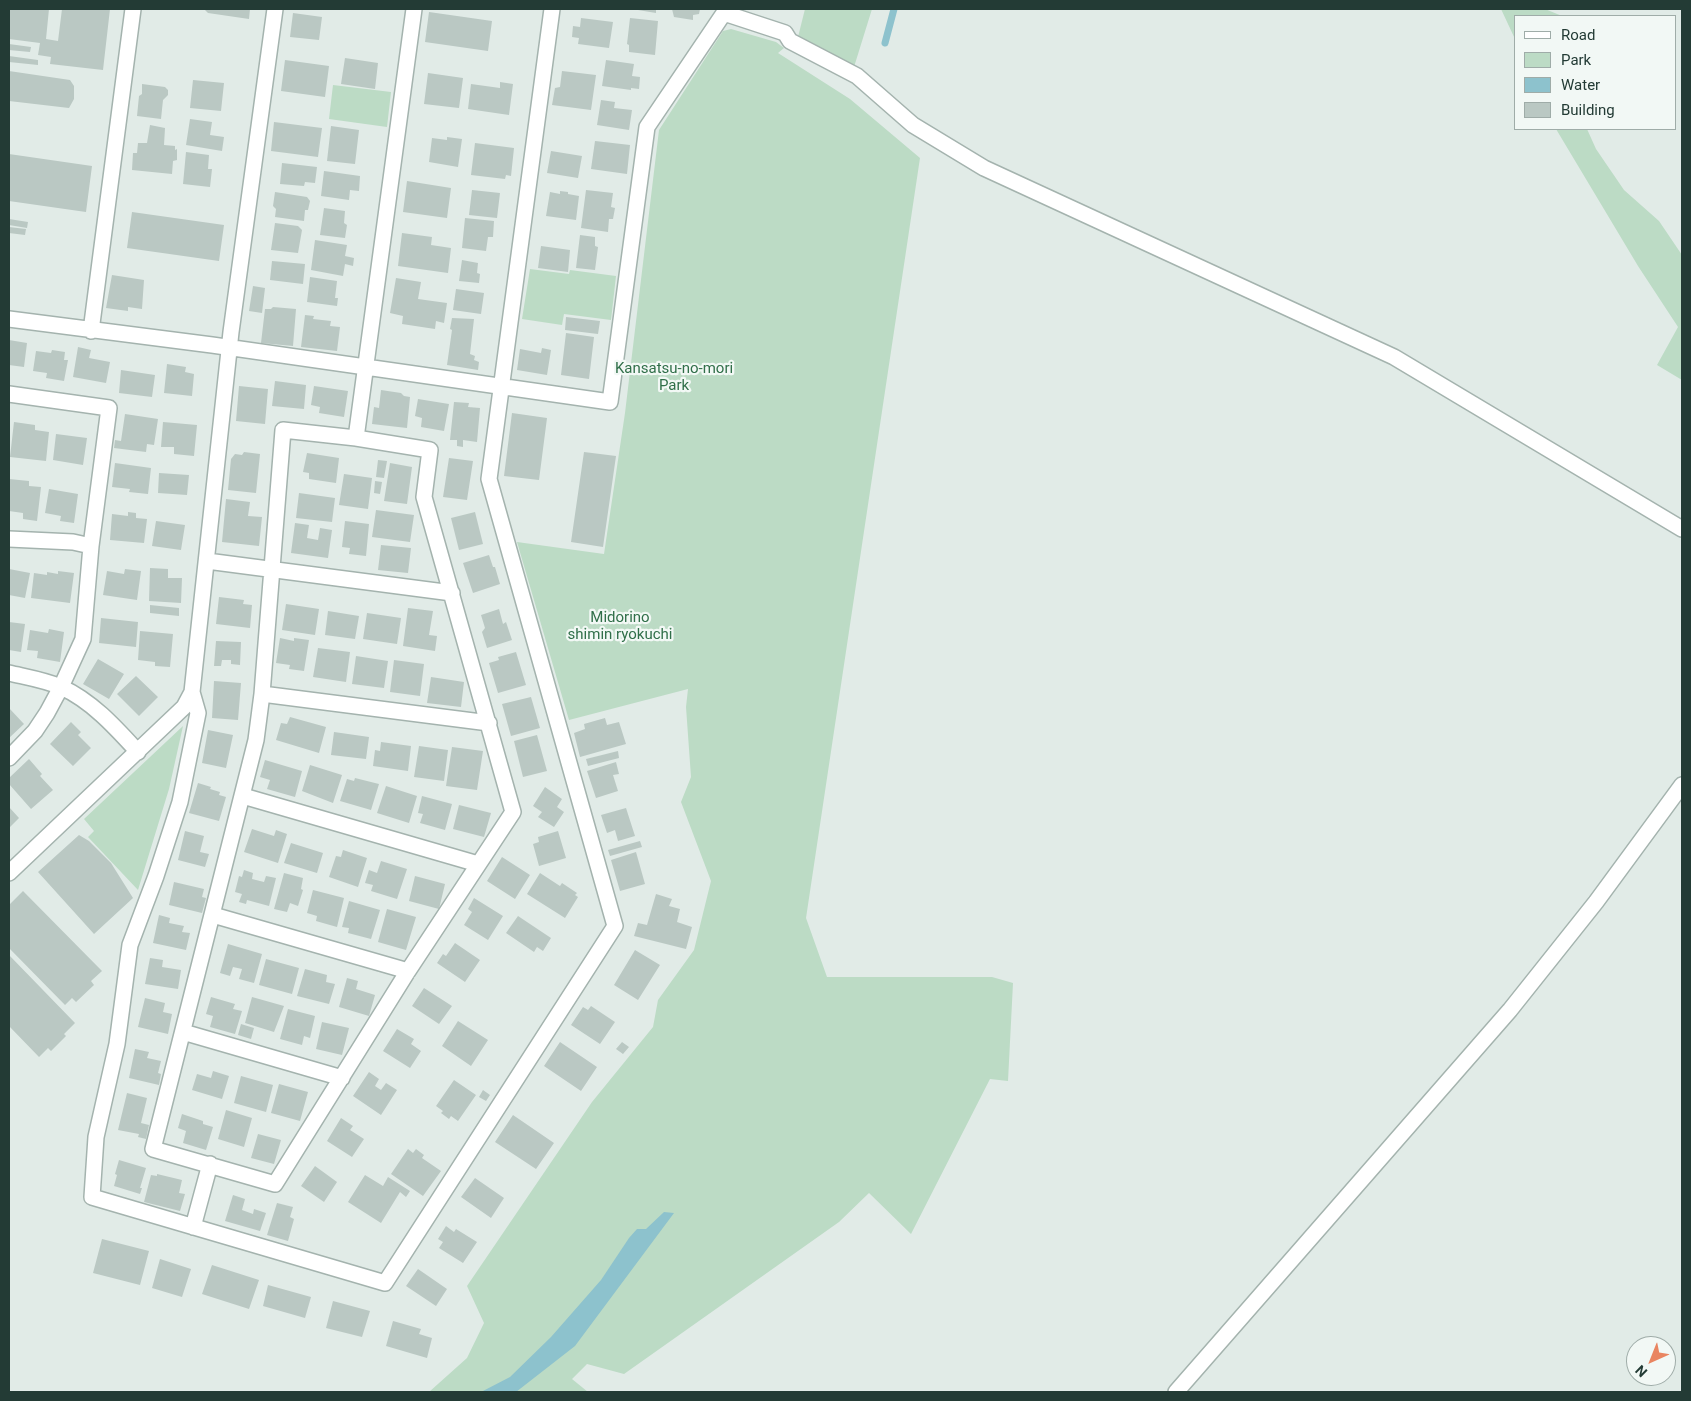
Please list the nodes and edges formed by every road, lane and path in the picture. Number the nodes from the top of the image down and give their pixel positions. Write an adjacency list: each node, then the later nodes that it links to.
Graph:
1 (133, 9): 7 (street)
2 (275, 9): 8 (street)
3 (414, 9): 9 (street)
4 (552, 9): 10 (street)
5 (725, 11): 10 (street); 13 (street)
6 (9, 320): 7 (street)
7 (91, 331): 8 (street)
8 (229, 348): 9 (street); 16 (street)
9 (366, 367): 10 (street); 12 (street)
10 (501, 386): 35 (street)
11 (9, 394): 15 (street)
12 (356, 438): 17 (street); 18 (street)
13 (1682, 529)
14 (9, 539): 15 (street)
15 (91, 546): 20 (street)
16 (207, 561): 17 (street); 21 (street)
17 (271, 570): 18 (street); 22 (street)
18 (452, 593): 23 (street)
19 (9, 673): 20 (street)
20 (61, 687): 24 (street); 25 (street)
21 (192, 692): 24 (street); 35 (street)
22 (262, 694): 23 (street); 27 (street)
23 (490, 723): 28 (street)
24 (138, 752): 29 (street)
25 (9, 758)
26 (1682, 785): 36 (street)
27 (243, 796): 28 (street); 30 (street)
28 (478, 864): 31 (street)
29 (9, 873)
30 (214, 915): 31 (street); 32 (street)
31 (408, 971): 33 (street)
32 (183, 1032): 33 (street); 34 (street)
33 (342, 1078): 34 (street)
34 (210, 1164): 35 (street)
35 (193, 1227)
36 (1176, 1392)

